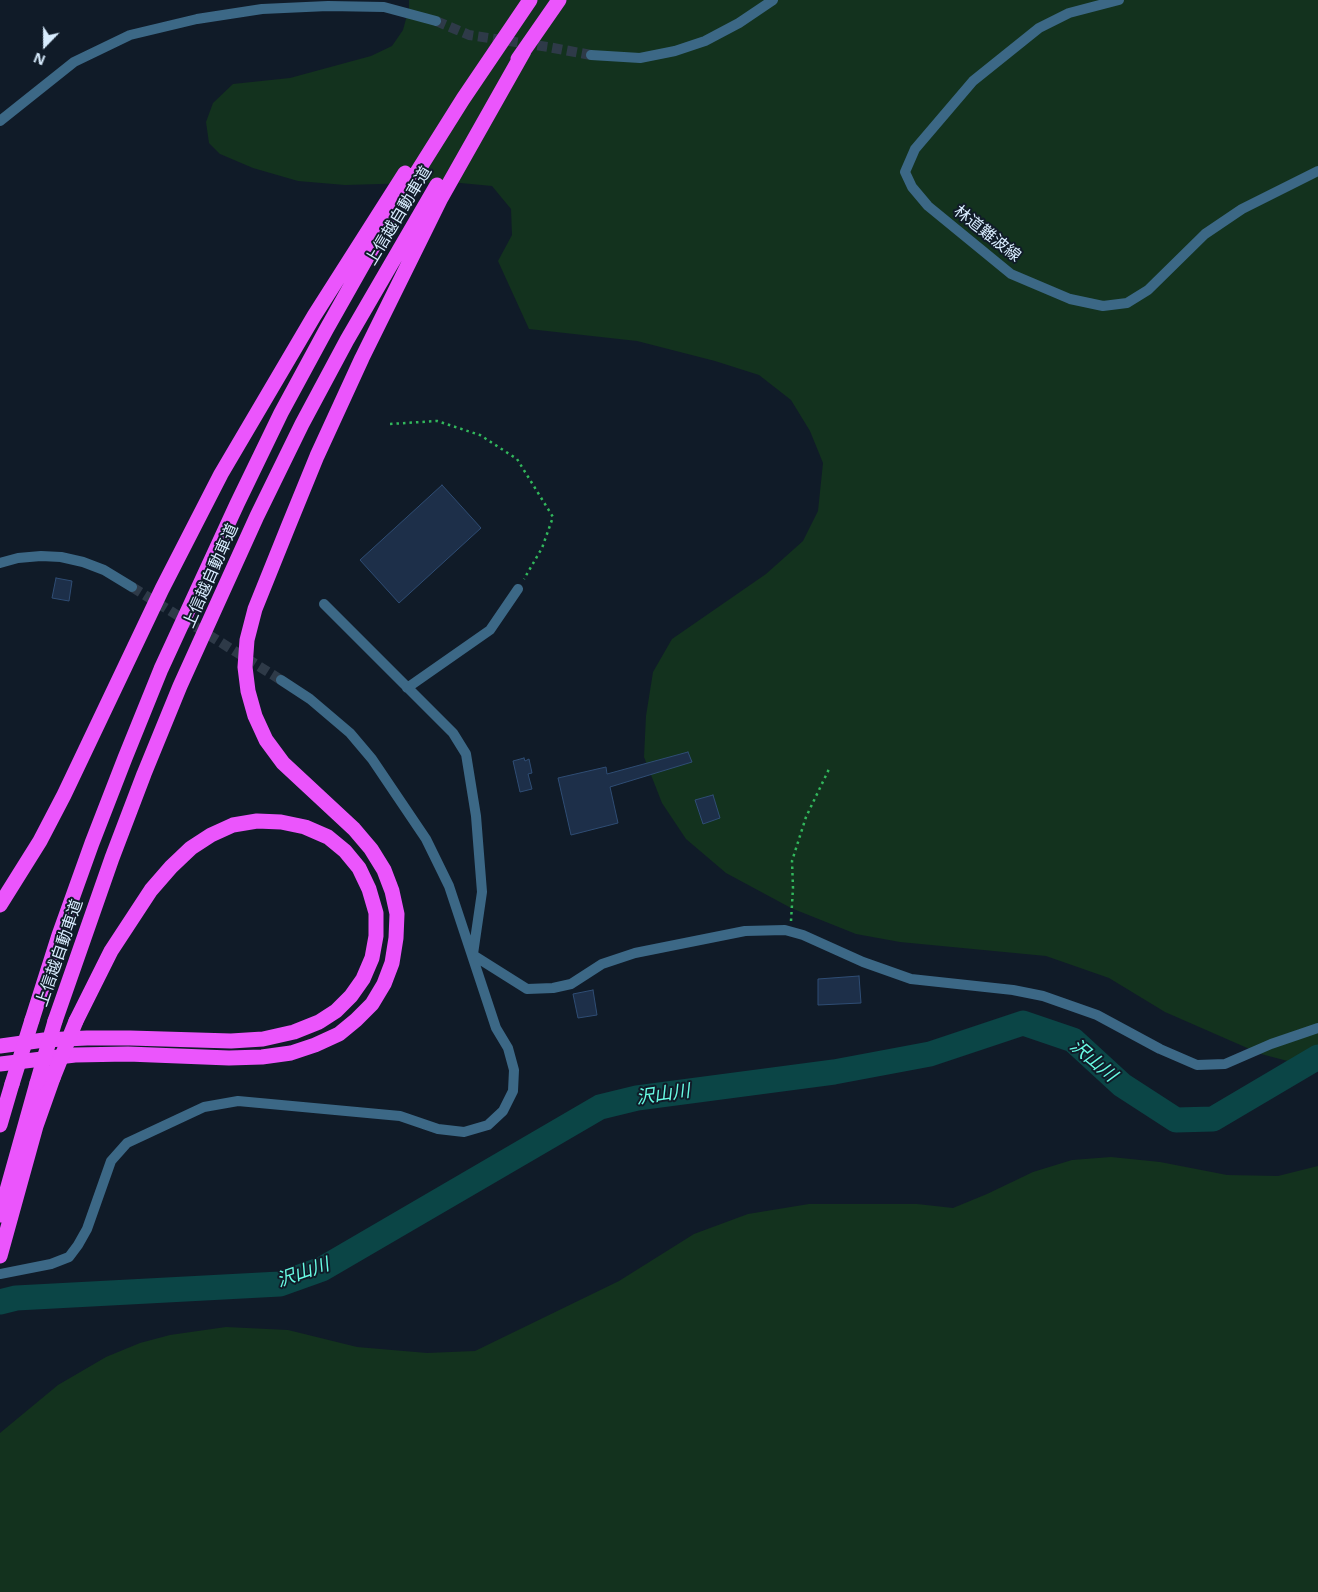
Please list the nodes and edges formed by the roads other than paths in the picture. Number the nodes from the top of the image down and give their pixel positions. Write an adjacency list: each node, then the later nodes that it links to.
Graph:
1 (530, 0): 5 (highway, 上信越自動車道)
2 (559, 0): 7 (highway, 上信越自動車道)
3 (773, 0): 8 (street)
4 (1119, 0): 10 (street, 林道難波線)
5 (517, 19): 17 (highway); 22 (highway, 上信越自動車道, bridge)
6 (436, 22): 9 (street)
7 (524, 51): 21 (highway); 23 (highway, 上信越自動車道, bridge)
8 (591, 55)
9 (0, 121)
10 (1318, 171)
11 (0, 563): 12 (street)
12 (132, 587)
13 (518, 589): 16 (street)
14 (324, 604): 16 (street)
15 (281, 680): 18 (street)
16 (407, 688): 18 (street)
17 (0, 905)
18 (473, 956): 19 (street); 25 (street)
19 (1318, 1028)
20 (0, 1046): 24 (highway, bridge)
21 (0, 1064)
22 (0, 1125)
23 (0, 1215)
24 (0, 1255)
25 (0, 1274)

